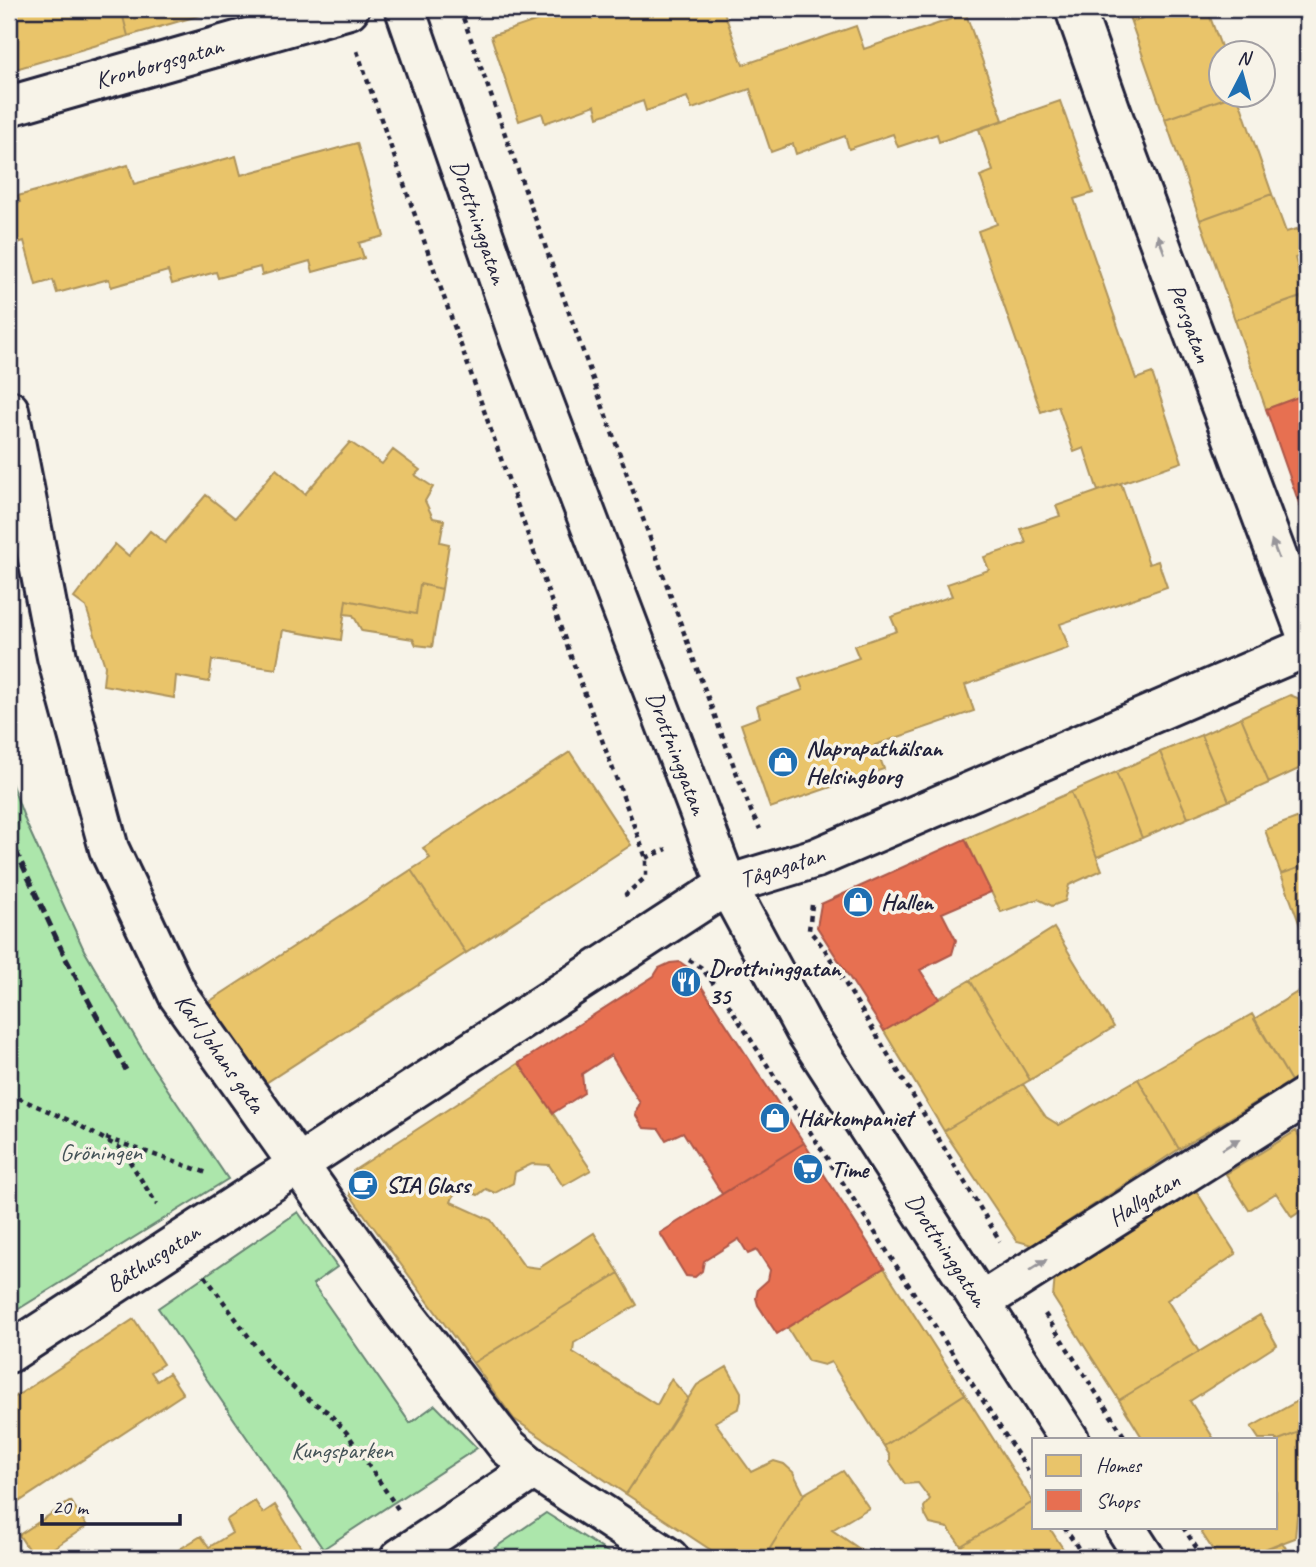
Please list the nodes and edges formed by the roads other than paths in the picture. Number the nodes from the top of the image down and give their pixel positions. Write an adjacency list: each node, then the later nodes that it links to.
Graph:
1 (405, 9): 8 (street, Drottninggatan)
2 (1075, 9): 6 (street, Persgatan, one-way to 2)
3 (346, 10): 4 (street, Kronborgsgatan)
4 (9, 106)
5 (9, 410): 10 (street, Karl Johans gata)
6 (1307, 636)
7 (1307, 647): 8 (street, Tågagatan)
8 (727, 885): 10 (street, Tågagatan); 11 (street, Drottninggatan)
9 (1307, 1096): 11 (street, Hallgatan, one-way to 9)
10 (298, 1165): 12 (street, Båthusgatan); 14 (street, Karl Johans gata)
11 (981, 1302): 13 (street, Drottninggatan)
12 (9, 1353)
13 (1068, 1438)
14 (534, 1469): 16 (street); 17 (street, Karl Johans gata)
15 (1126, 1528): 18 (street)
16 (411, 1551)
17 (669, 1558)
18 (1145, 1558)

